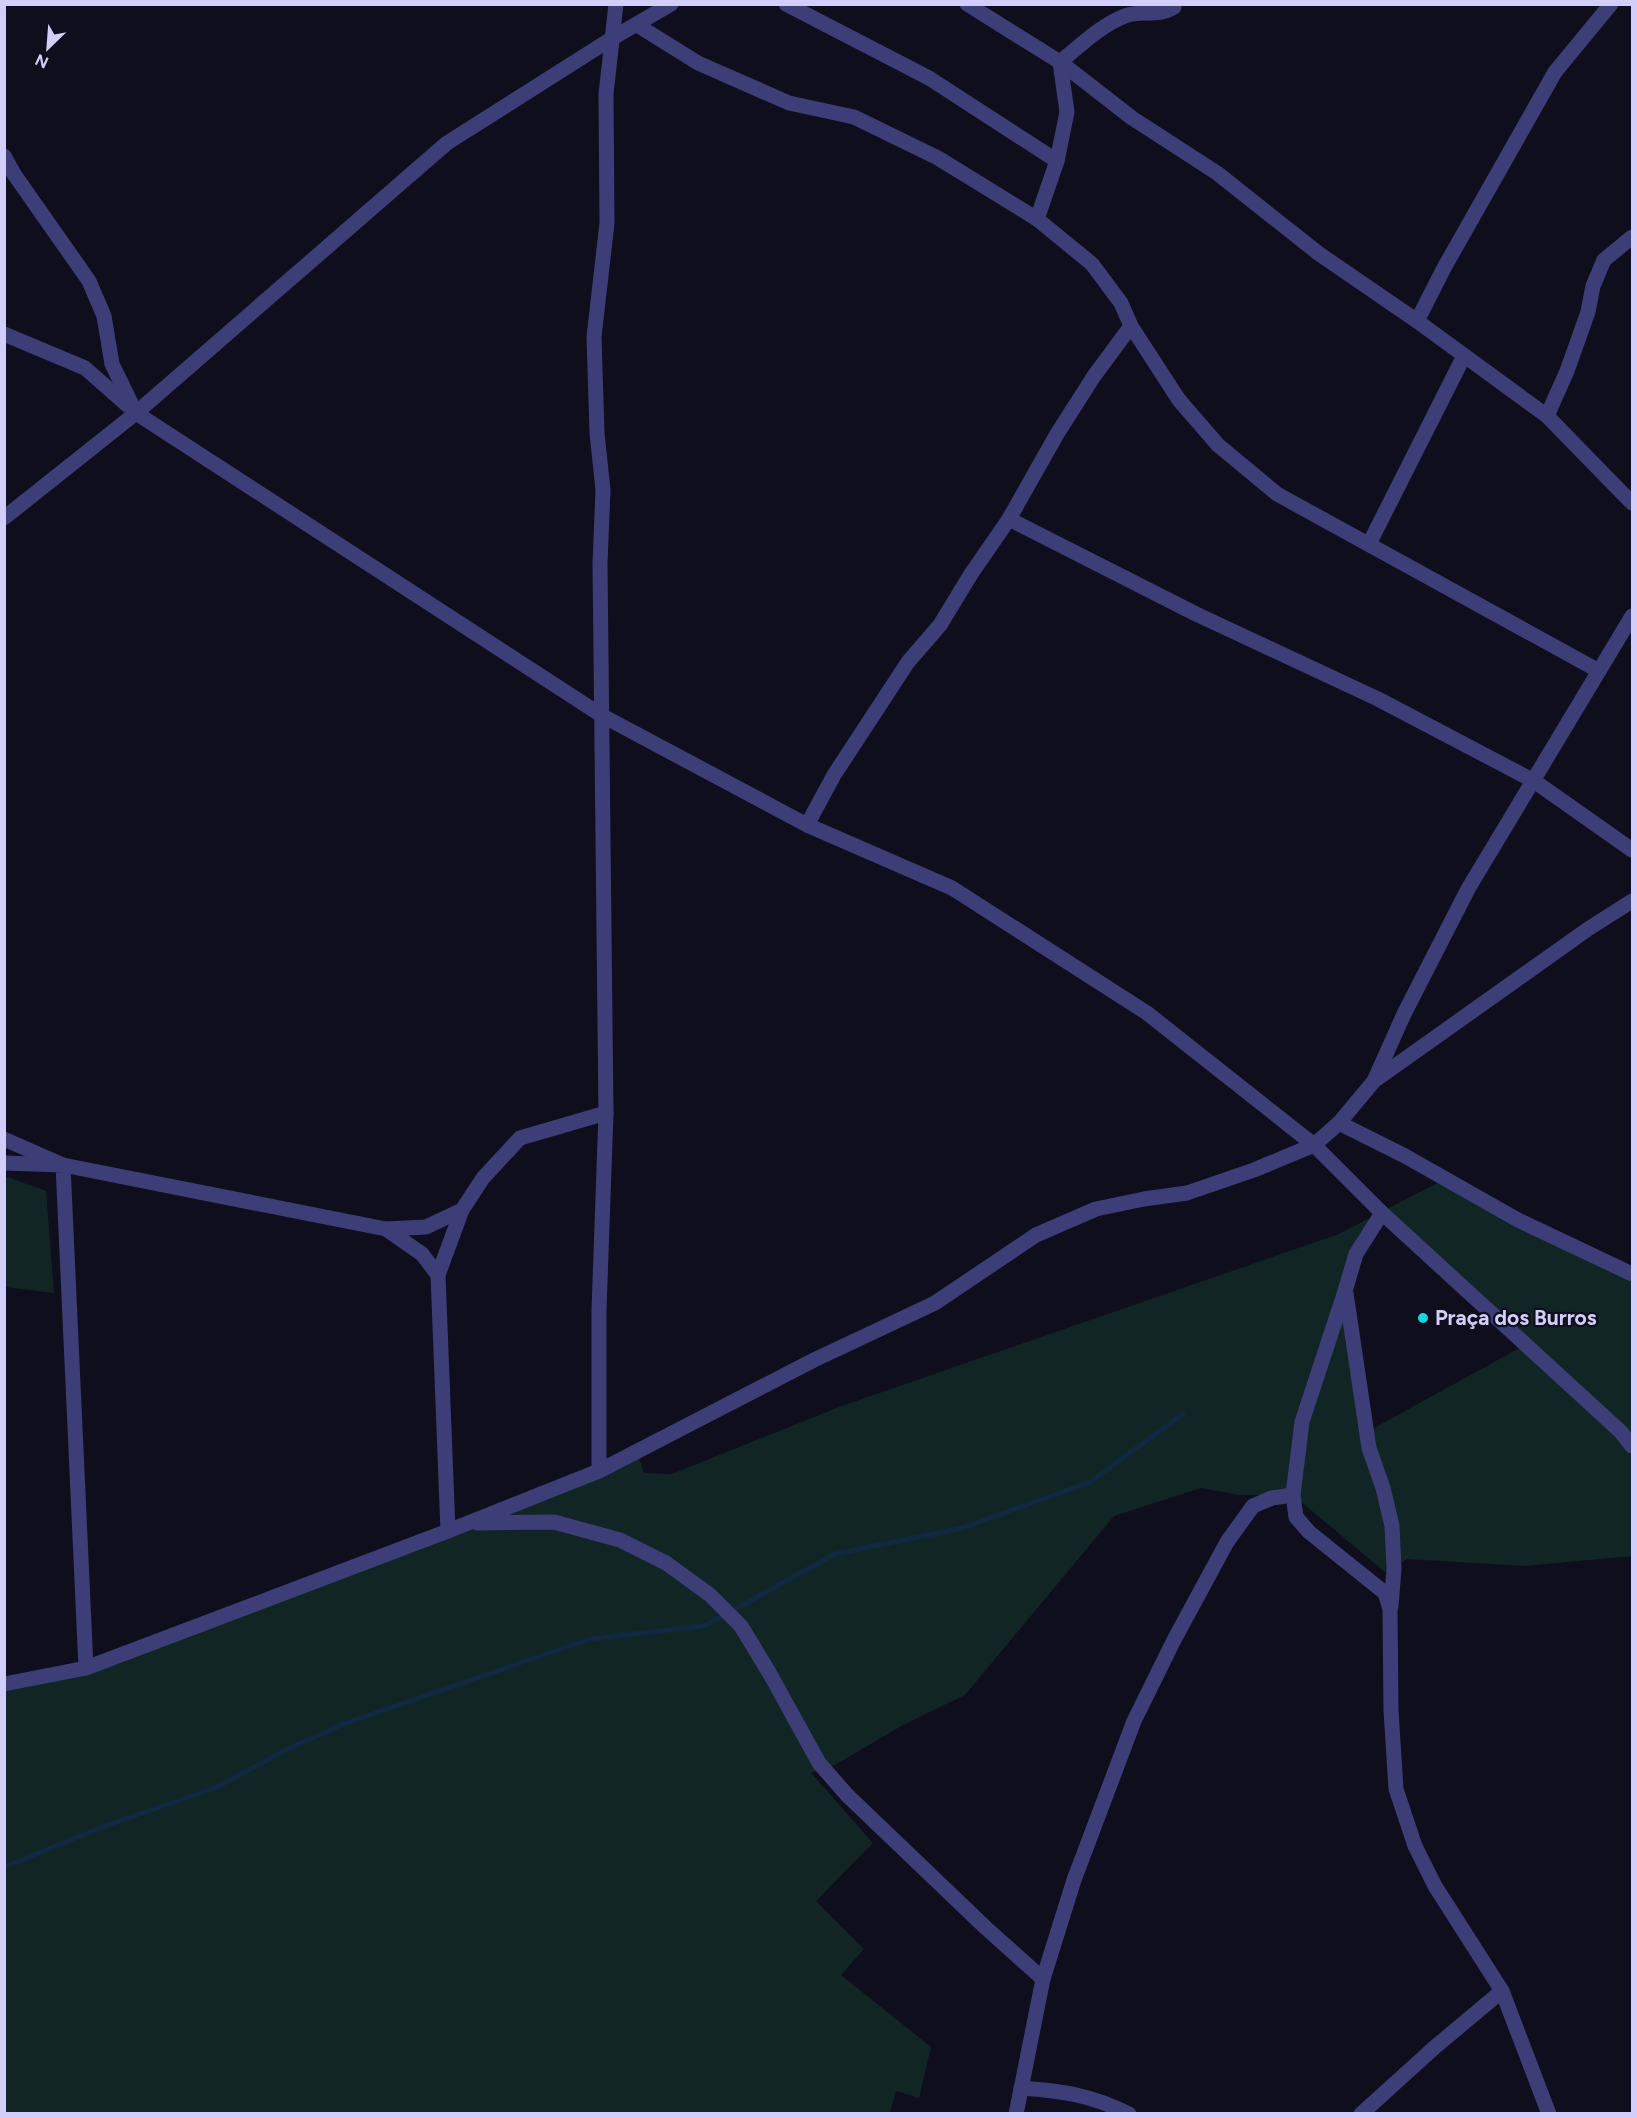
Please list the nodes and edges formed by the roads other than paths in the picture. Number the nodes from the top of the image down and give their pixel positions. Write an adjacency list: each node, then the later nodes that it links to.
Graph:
1 (616, 4): 8 (street)
2 (670, 4): 7 (street)
3 (786, 4): 11 (street)
4 (967, 4): 9 (street)
5 (1174, 4): 9 (street)
6 (1611, 4): 14 (street)
7 (637, 25): 8 (street); 12 (street)
8 (611, 39): 18 (street); 26 (street)
9 (1060, 62): 11 (street); 14 (street)
10 (4, 156): 18 (street)
11 (1057, 161): 12 (street)
12 (1037, 219): 15 (street)
13 (1632, 237): 19 (street)
14 (1417, 321): 17 (street)
15 (1131, 327): 22 (street); 23 (street)
16 (4, 334): 18 (street)
17 (1464, 356): 19 (street); 23 (street)
18 (136, 413): 21 (street); 26 (street)
19 (1547, 416): 20 (street)
20 (1632, 502)
21 (4, 518)
22 (1009, 519): 27 (street); 28 (street)
23 (1369, 544): 25 (street)
24 (1632, 616): 25 (street)
25 (1599, 671): 27 (street)
26 (601, 715): 28 (street); 32 (street)
27 (1534, 781): 29 (street); 31 (street)
28 (807, 825): 35 (street)
29 (1632, 849)
30 (1632, 901): 31 (street)
31 (1374, 1081): 33 (street)
32 (606, 1113): 38 (street); 45 (street)
33 (1339, 1123): 35 (street); 41 (street)
34 (4, 1139): 37 (street)
35 (1314, 1145): 39 (street); 45 (street)
36 (4, 1163): 37 (street)
37 (63, 1165): 40 (street); 50 (street)
38 (462, 1210): 40 (street); 42 (street)
39 (1382, 1213): 43 (street); 44 (street)
40 (386, 1229): 42 (street)
41 (1632, 1274)
42 (438, 1275): 48 (street)
43 (1345, 1291): 46 (street); 49 (street)
44 (1632, 1446)
45 (598, 1471): 47 (street)
46 (1293, 1495): 49 (street); 52 (street)
47 (467, 1523): 48 (street); 52 (street)
48 (448, 1531): 50 (street)
49 (1390, 1609): 53 (street)
50 (86, 1668): 51 (street)
51 (4, 1684)
52 (1043, 1979): 54 (street)
53 (1502, 1991): 57 (street); 58 (street)
54 (1022, 2088): 55 (street); 56 (street)
55 (1016, 2114)
56 (1129, 2114)
57 (1361, 2114)
58 (1549, 2114)

